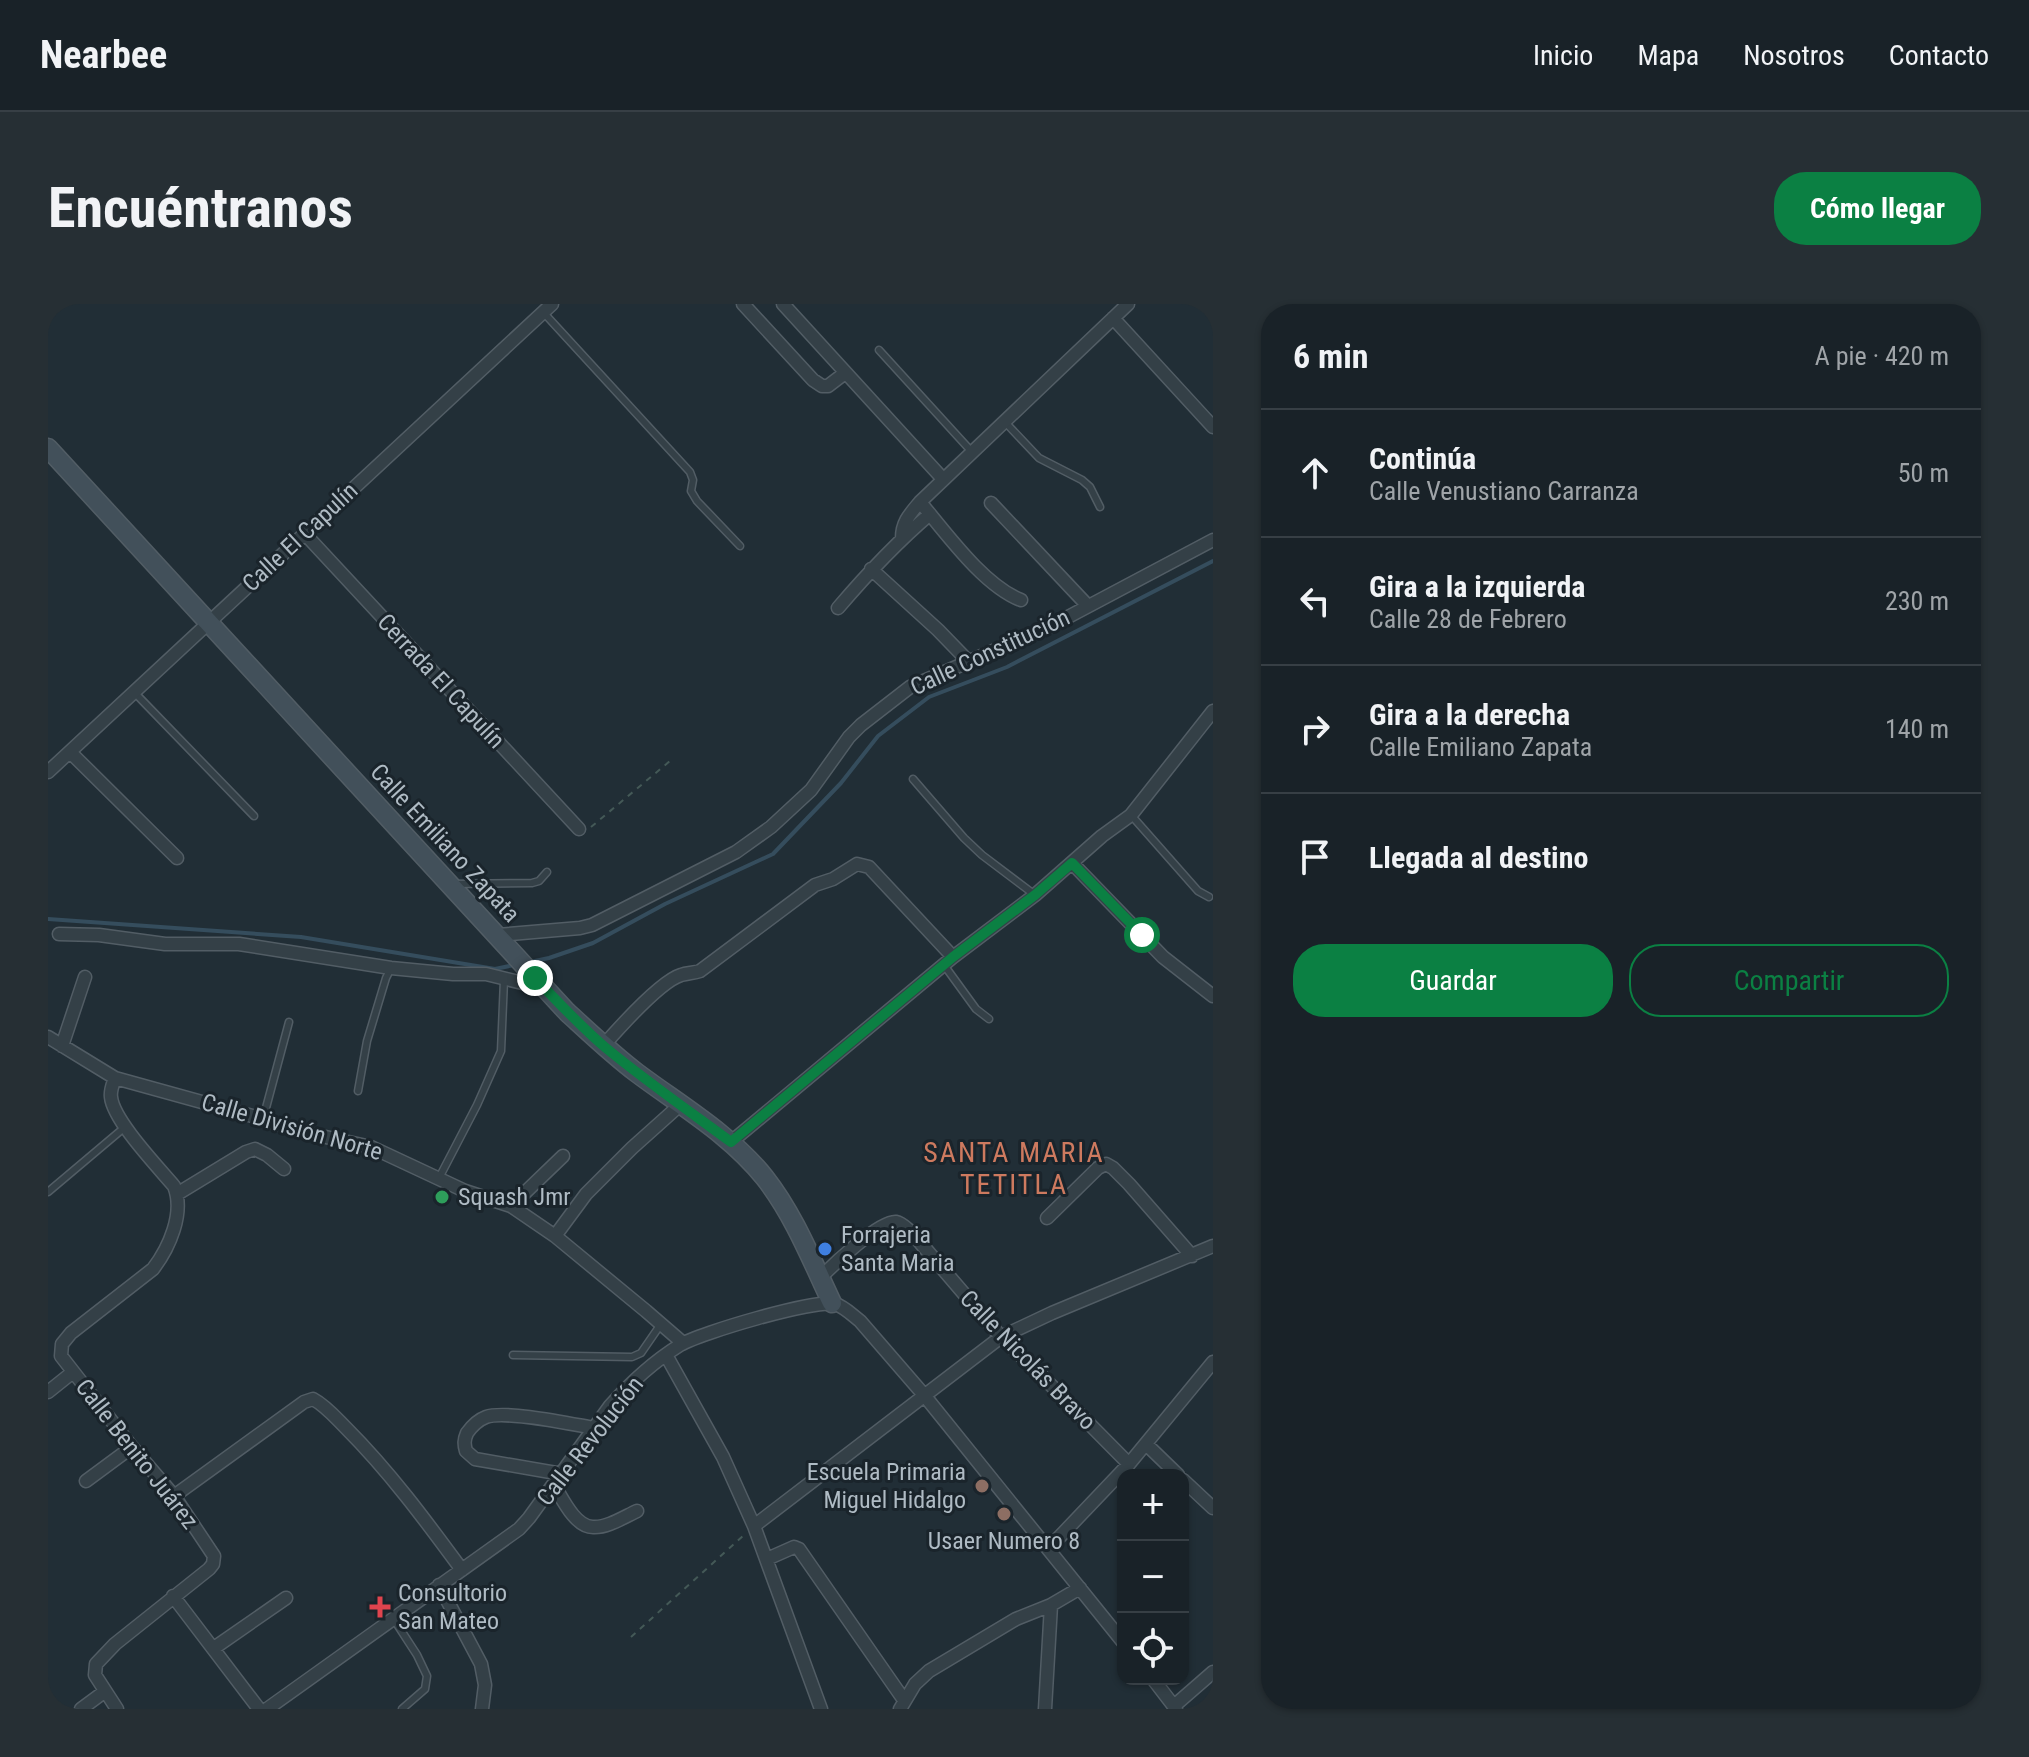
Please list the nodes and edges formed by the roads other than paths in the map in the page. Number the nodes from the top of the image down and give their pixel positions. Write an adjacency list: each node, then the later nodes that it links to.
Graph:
1 (743, 304): 7 (street)
2 (783, 304): 7 (street)
3 (1128, 304): 5 (street)
4 (548, 308): 17 (street, Calle El Capulín); 20 (lane)
5 (1113, 318): 8 (street); 9 (street)
6 (879, 350): 11 (lane)
7 (845, 373): 12 (street)
8 (1004, 421): 11 (street); 15 (lane)
9 (1213, 427)
10 (48, 448): 25 (street, Calle Emiliano Zapata)
11 (972, 452): 12 (street)
12 (943, 479): 13 (street)
13 (920, 502): 16 (street); 18 (street)
14 (991, 503): 23 (street)
15 (1100, 507)
16 (930, 514): 18 (street); 22 (street)
17 (305, 534): 25 (street, Calle El Capulín); 34 (street, Cerrada El Capulín)
18 (902, 538): 21 (street)
19 (1213, 540): 23 (street, Calle Constitución)
20 (740, 546)
21 (871, 569): 24 (street); 26 (street)
22 (1021, 600)
23 (1088, 606): 26 (street, Calle Constitución)
24 (838, 608)
25 (207, 623): 27 (street, Calle El Capulín); 38 (street, Calle Emiliano Zapata)
26 (969, 662): 42 (street, Calle Constitución)
27 (134, 692): 29 (street, Calle El Capulín); 33 (lane)
28 (1212, 713): 32 (street)
29 (70, 752): 30 (street, Calle El Capulín); 35 (street)
30 (48, 772)
31 (913, 779): 39 (lane)
32 (1131, 815): 36 (street); 40 (lane)
33 (254, 816)
34 (579, 829)
35 (177, 858)
36 (1072, 863): 39 (street); 48 (street)
37 (547, 872): 38 (lane)
38 (450, 884): 42 (street, Calle Emiliano Zapata)
39 (1035, 895): 43 (street)
40 (1209, 897)
41 (59, 934): 44 (street)
42 (502, 940): 47 (street, Calle Emiliano Zapata)
43 (948, 961): 49 (lane); 53 (street); 59 (street)
44 (391, 968): 46 (street); 55 (lane)
45 (85, 977): 52 (street)
46 (504, 978): 47 (street); 62 (lane)
47 (540, 983): 53 (street, Calle Emiliano Zapata)
48 (1213, 996)
49 (989, 1019)
50 (289, 1022): 57 (lane)
51 (48, 1037): 52 (street, Calle División Norte)
52 (62, 1046): 54 (street, Calle División Norte)
53 (603, 1046): 56 (street, Calle Emiliano Zapata)
54 (115, 1078): 57 (street, Calle División Norte); 58 (street)
55 (358, 1091)
56 (680, 1105): 59 (street, Calle Emiliano Zapata); 67 (street)
57 (263, 1119): 62 (street, Calle División Norte)
58 (125, 1127): 63 (lane); 64 (street)
59 (731, 1142): 70 (street, Calle Emiliano Zapata)
60 (563, 1156): 65 (street)
61 (284, 1169): 64 (street)
62 (439, 1178): 65 (street, Calle División Norte)
63 (48, 1192)
64 (177, 1194): 78 (street, Calle Benito Juárez)
65 (511, 1206): 67 (street, Calle División Norte)
66 (1047, 1218): 69 (street)
67 (555, 1236): 72 (street, Calle División Norte)
68 (1213, 1246): 69 (street)
69 (1192, 1256): 73 (street)
70 (820, 1278): 71 (street, Calle Emiliano Zapata); 73 (street, Calle Nicolás Bravo)
71 (832, 1303): 74 (street, Calle Revolución); 80 (street)
72 (661, 1324): 74 (street, Calle División Norte); 75 (lane)
73 (1001, 1337): 80 (street); 84 (street, Calle Nicolás Bravo)
74 (683, 1343): 76 (street, Calle Revolución)
75 (513, 1355)
76 (666, 1355): 81 (street, Calle Revolución); 93 (street)
77 (1213, 1362): 82 (street)
78 (73, 1372): 79 (street); 83 (street, Calle Benito Juárez)
79 (48, 1392)
80 (924, 1395): 93 (street); 94 (street)
81 (594, 1428): 86 (street, Calle Revolución); 86 (street)
82 (1146, 1444): 84 (street); 85 (street)
83 (132, 1447): 87 (street); 90 (street, Calle Benito Juárez)
84 (1129, 1464): 94 (street)
85 (1172, 1469)
86 (562, 1474): 88 (street, Calle Revolución)
87 (86, 1481)
88 (554, 1485): 92 (street); 96 (street, Calle Revolución)
89 (1189, 1486): 91 (street)
90 (174, 1496): 96 (street); 99 (street, Calle Benito Juárez)
91 (1213, 1508)
92 (637, 1511)
93 (754, 1526): 95 (street)
94 (1049, 1548): 98 (street)
95 (767, 1559): 108 (street); 116 (street)
96 (462, 1570): 97 (street, Calle Revolución)
97 (439, 1585): 102 (street, Calle Revolución); 115 (street)
98 (1080, 1588): 101 (street); 103 (street)
99 (173, 1596): 104 (street); 107 (street)
100 (286, 1598): 104 (street)
101 (1051, 1605): 108 (street); 117 (street)
102 (393, 1618): 113 (street, Calle Revolución); 114 (lane)
103 (1117, 1634)
104 (214, 1648): 112 (street)
105 (1213, 1672): 109 (street)
106 (1158, 1685): 109 (street)
107 (104, 1692): 110 (street); 111 (street)
108 (902, 1705)
109 (1175, 1707)
110 (81, 1709)
111 (117, 1709)
112 (259, 1709)
113 (267, 1709)
114 (402, 1709)
115 (482, 1709)
116 (821, 1709)
117 (1045, 1709)

